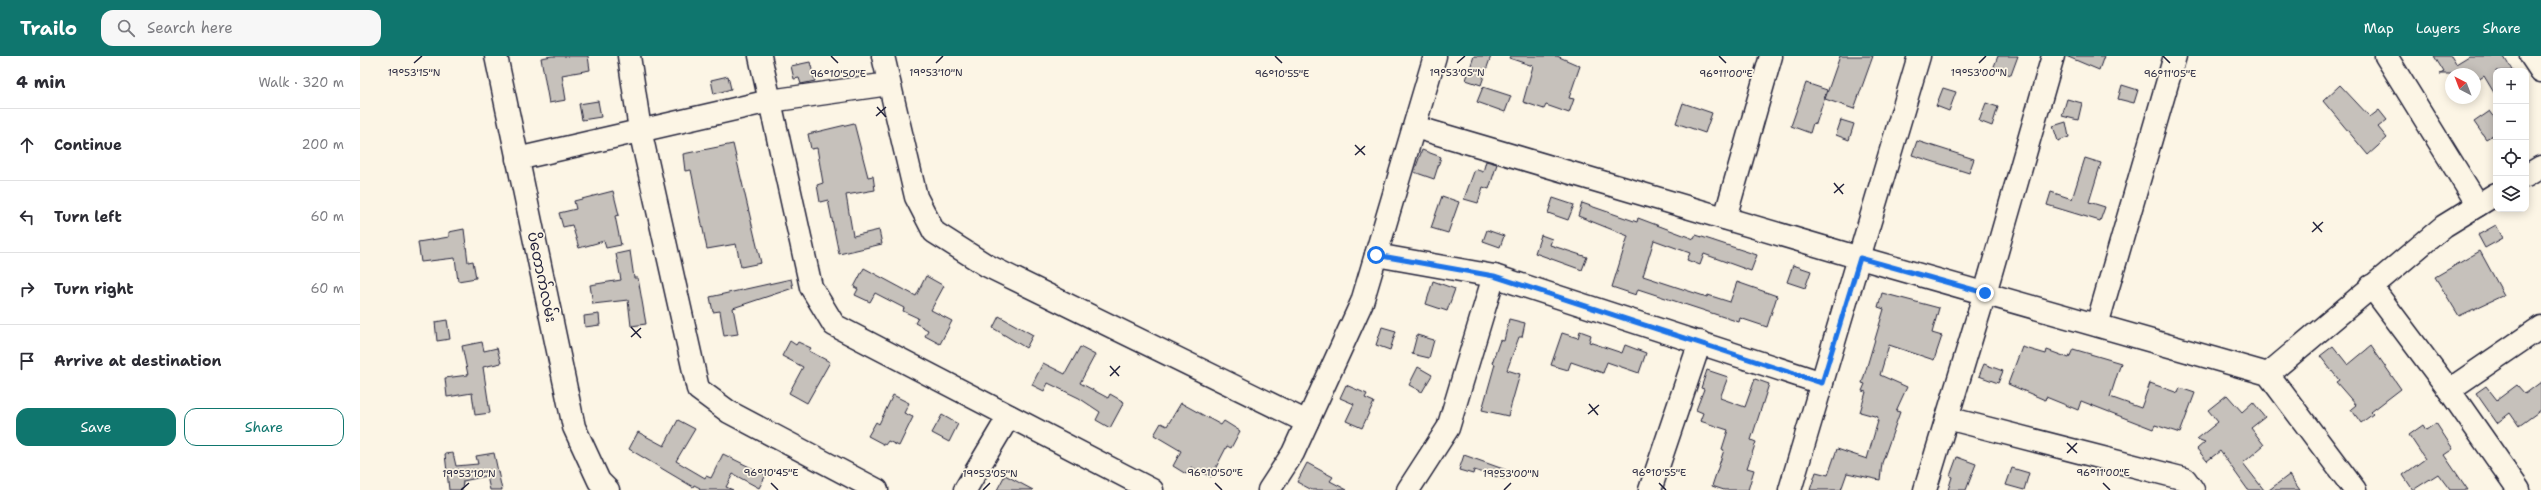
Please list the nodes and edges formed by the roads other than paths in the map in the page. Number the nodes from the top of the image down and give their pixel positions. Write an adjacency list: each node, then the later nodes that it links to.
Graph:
1 (496, 56): 17 (street, ပိတောက်လမ်း)
2 (629, 56): 16 (street)
3 (760, 56): 14 (street)
4 (882, 56): 13 (street)
5 (1435, 56): 15 (street)
6 (1771, 56): 22 (street)
7 (1919, 56): 24 (street)
8 (2053, 56): 27 (street)
9 (2175, 56): 28 (street)
10 (2386, 56): 21 (street)
11 (2531, 56): 12 (street)
12 (2541, 71)
13 (889, 84): 14 (street); 36 (street)
14 (770, 100): 16 (street); 34 (street)
15 (1415, 127): 22 (street); 23 (street)
16 (640, 130): 17 (street); 38 (street)
17 (517, 158): 37 (street, ပိတောက်လမ်း)
18 (2541, 167): 19 (street)
19 (2529, 174)
20 (2493, 196): 21 (street)
21 (2478, 205): 26 (street)
22 (1725, 218): 24 (street)
23 (1376, 255): 25 (street); 36 (street)
24 (1860, 258): 27 (street); 32 (street)
25 (1494, 276): 30 (street); 42 (street)
26 (2371, 286): 31 (street); 33 (street)
27 (1985, 293): 28 (street); 35 (street)
28 (2097, 325): 31 (street)
29 (2541, 328): 33 (street)
30 (1700, 342): 32 (street); 43 (street)
31 (2268, 374): 47 (street)
32 (1822, 383): 44 (street)
33 (2449, 390): 48 (street)
34 (1009, 416): 39 (street); 40 (street)
35 (1947, 418): 45 (street); 46 (street)
36 (1307, 422): 41 (street)
37 (608, 490)
38 (877, 490)
39 (965, 490)
40 (1152, 490)
41 (1268, 490)
42 (1408, 490)
43 (1650, 490)
44 (1790, 490)
45 (1925, 490)
46 (2193, 490)
47 (2354, 490)
48 (2519, 490)

